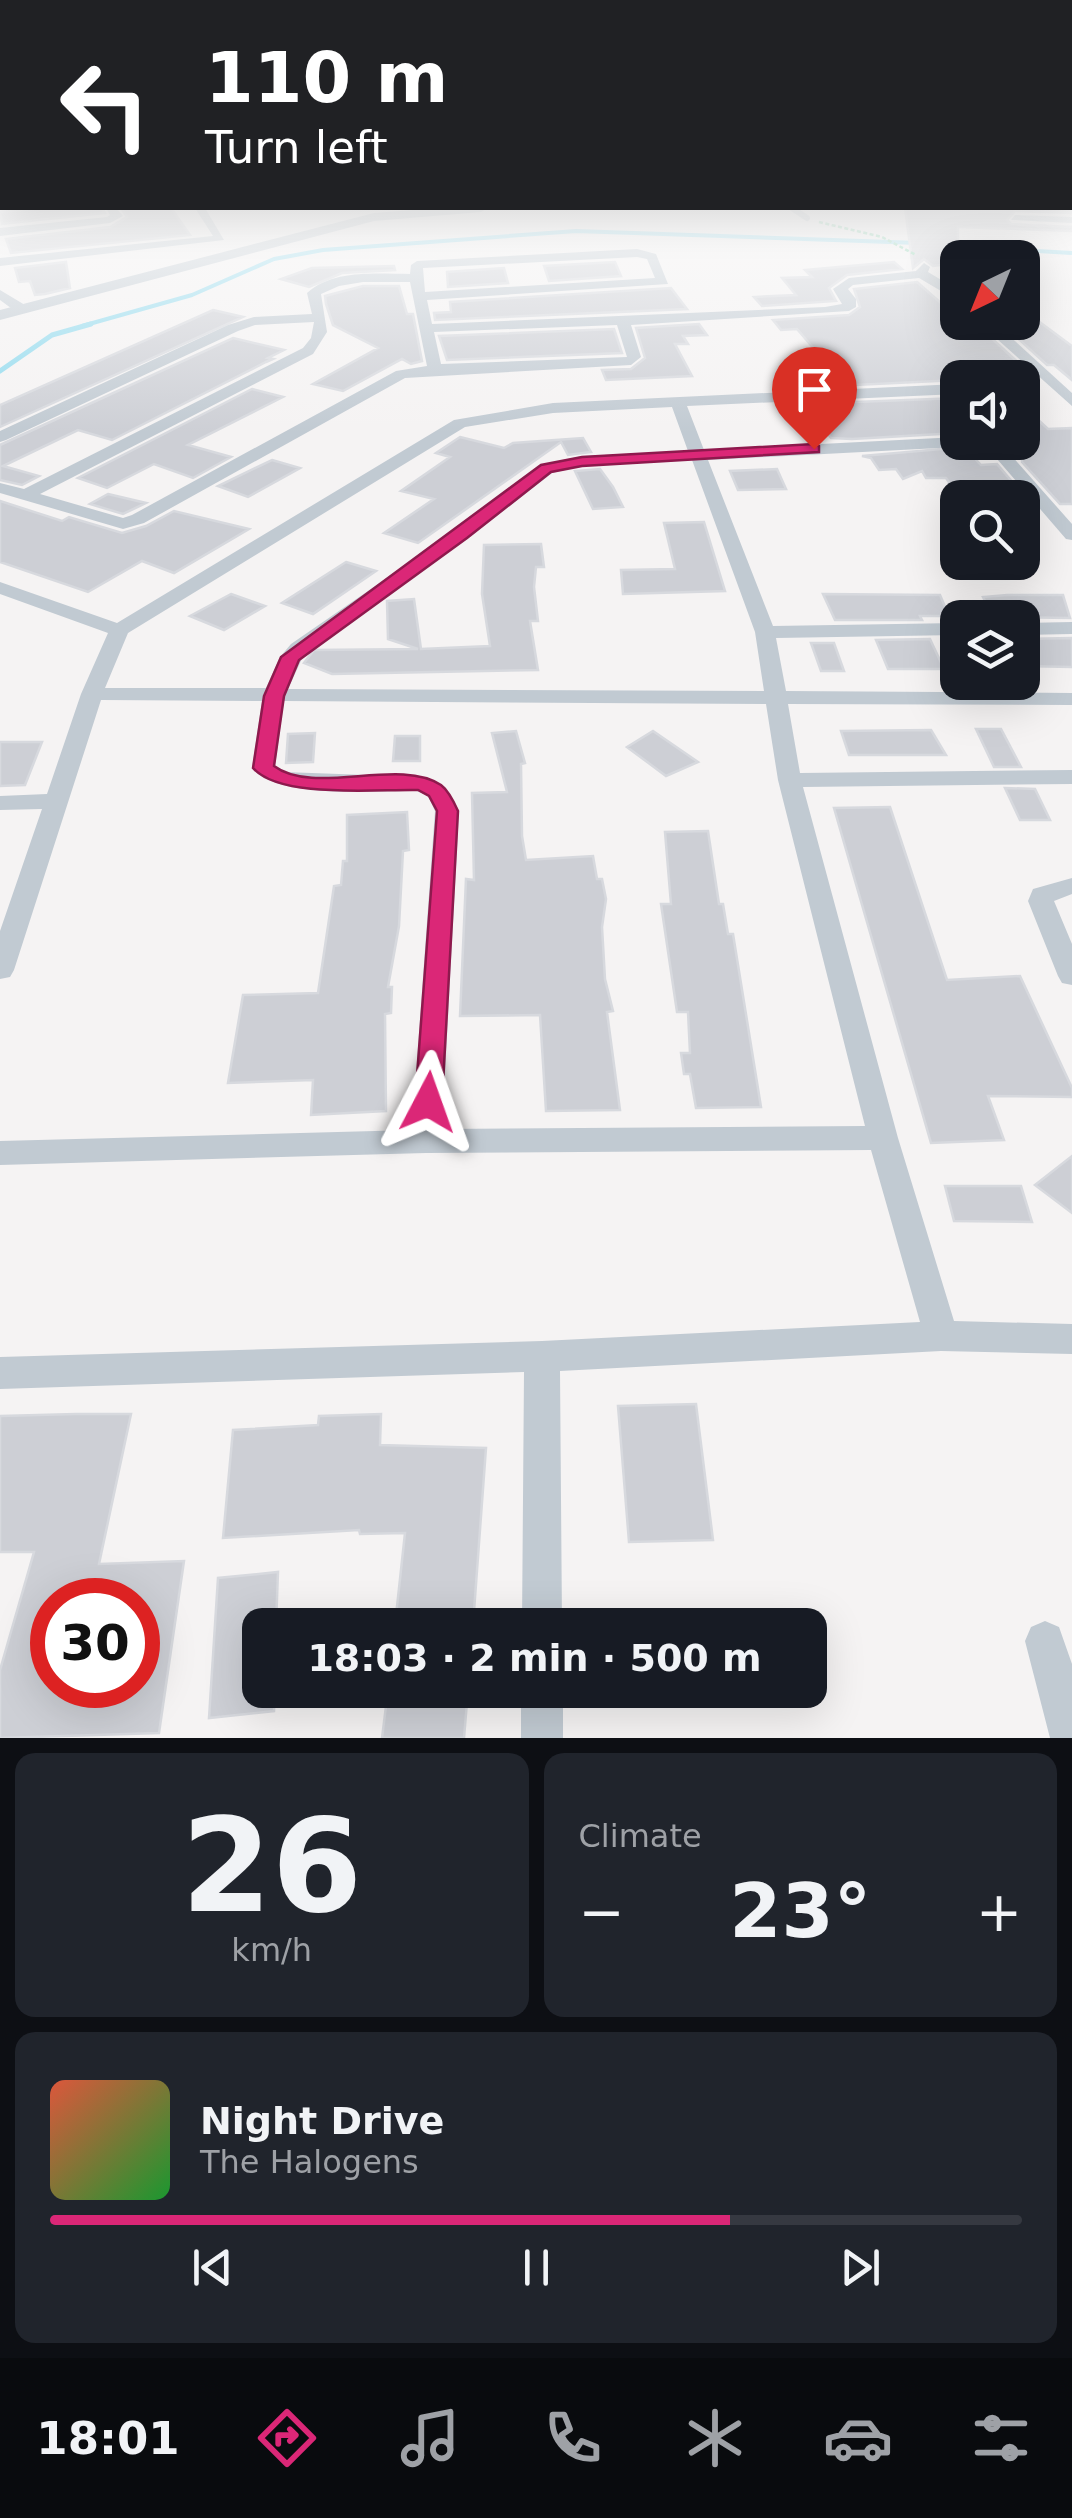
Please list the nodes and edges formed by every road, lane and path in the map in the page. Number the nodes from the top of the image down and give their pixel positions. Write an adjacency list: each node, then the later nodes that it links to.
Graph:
1 (179, 270): 9 (street)
2 (417, 270): 5 (street)
3 (658, 270): 8 (street)
4 (922, 270): 6 (street); 12 (street)
5 (416, 278): 8 (street); 11 (street)
6 (940, 281)
7 (0, 294): 9 (street)
8 (420, 296): 13 (street)
9 (20, 308): 10 (street)
10 (0, 315)
11 (320, 318): 22 (street); 27 (street)
12 (623, 321): 13 (street); 18 (street)
13 (428, 328): 15 (street)
14 (1004, 340): 17 (street)
15 (435, 368): 18 (street); 27 (street)
16 (1040, 385): 17 (street)
17 (1051, 385): 21 (street)
18 (546, 387): 20 (street); 33 (street)
19 (940, 390): 20 (street)
20 (678, 402): 24 (street)
21 (1072, 402)
22 (0, 437)
23 (940, 443): 24 (street)
24 (699, 455): 35 (street); 37 (street)
25 (1008, 460): 28 (street)
26 (0, 488): 27 (street)
27 (24, 496)
28 (1064, 514): 29 (street)
29 (1072, 534)
30 (1, 589): 33 (street)
31 (1040, 628): 32 (street)
32 (1072, 628)
33 (120, 630): 36 (street)
34 (940, 630): 35 (street)
35 (766, 632): 38 (street)
36 (92, 694): 37 (street); 42 (street)
37 (274, 696): 38 (street); 48 (street)
38 (775, 698): 39 (street); 41 (street)
39 (1072, 699)
40 (1072, 777): 41 (street)
41 (790, 780): 47 (street)
42 (55, 801): 43 (street); 45 (street)
43 (0, 803)
44 (1072, 886): 46 (street)
45 (0, 970)
46 (1072, 976)
47 (884, 1138): 48 (street); 50 (street)
48 (426, 1141): 49 (street)
49 (0, 1153)
50 (940, 1336): 51 (street); 52 (street)
51 (1072, 1339)
52 (542, 1356): 53 (street); 54 (street)
53 (0, 1374)
54 (542, 1608)
55 (1045, 1641): 58 (street)
56 (542, 1708): 57 (street)
57 (542, 1738)
58 (1070, 1738)

